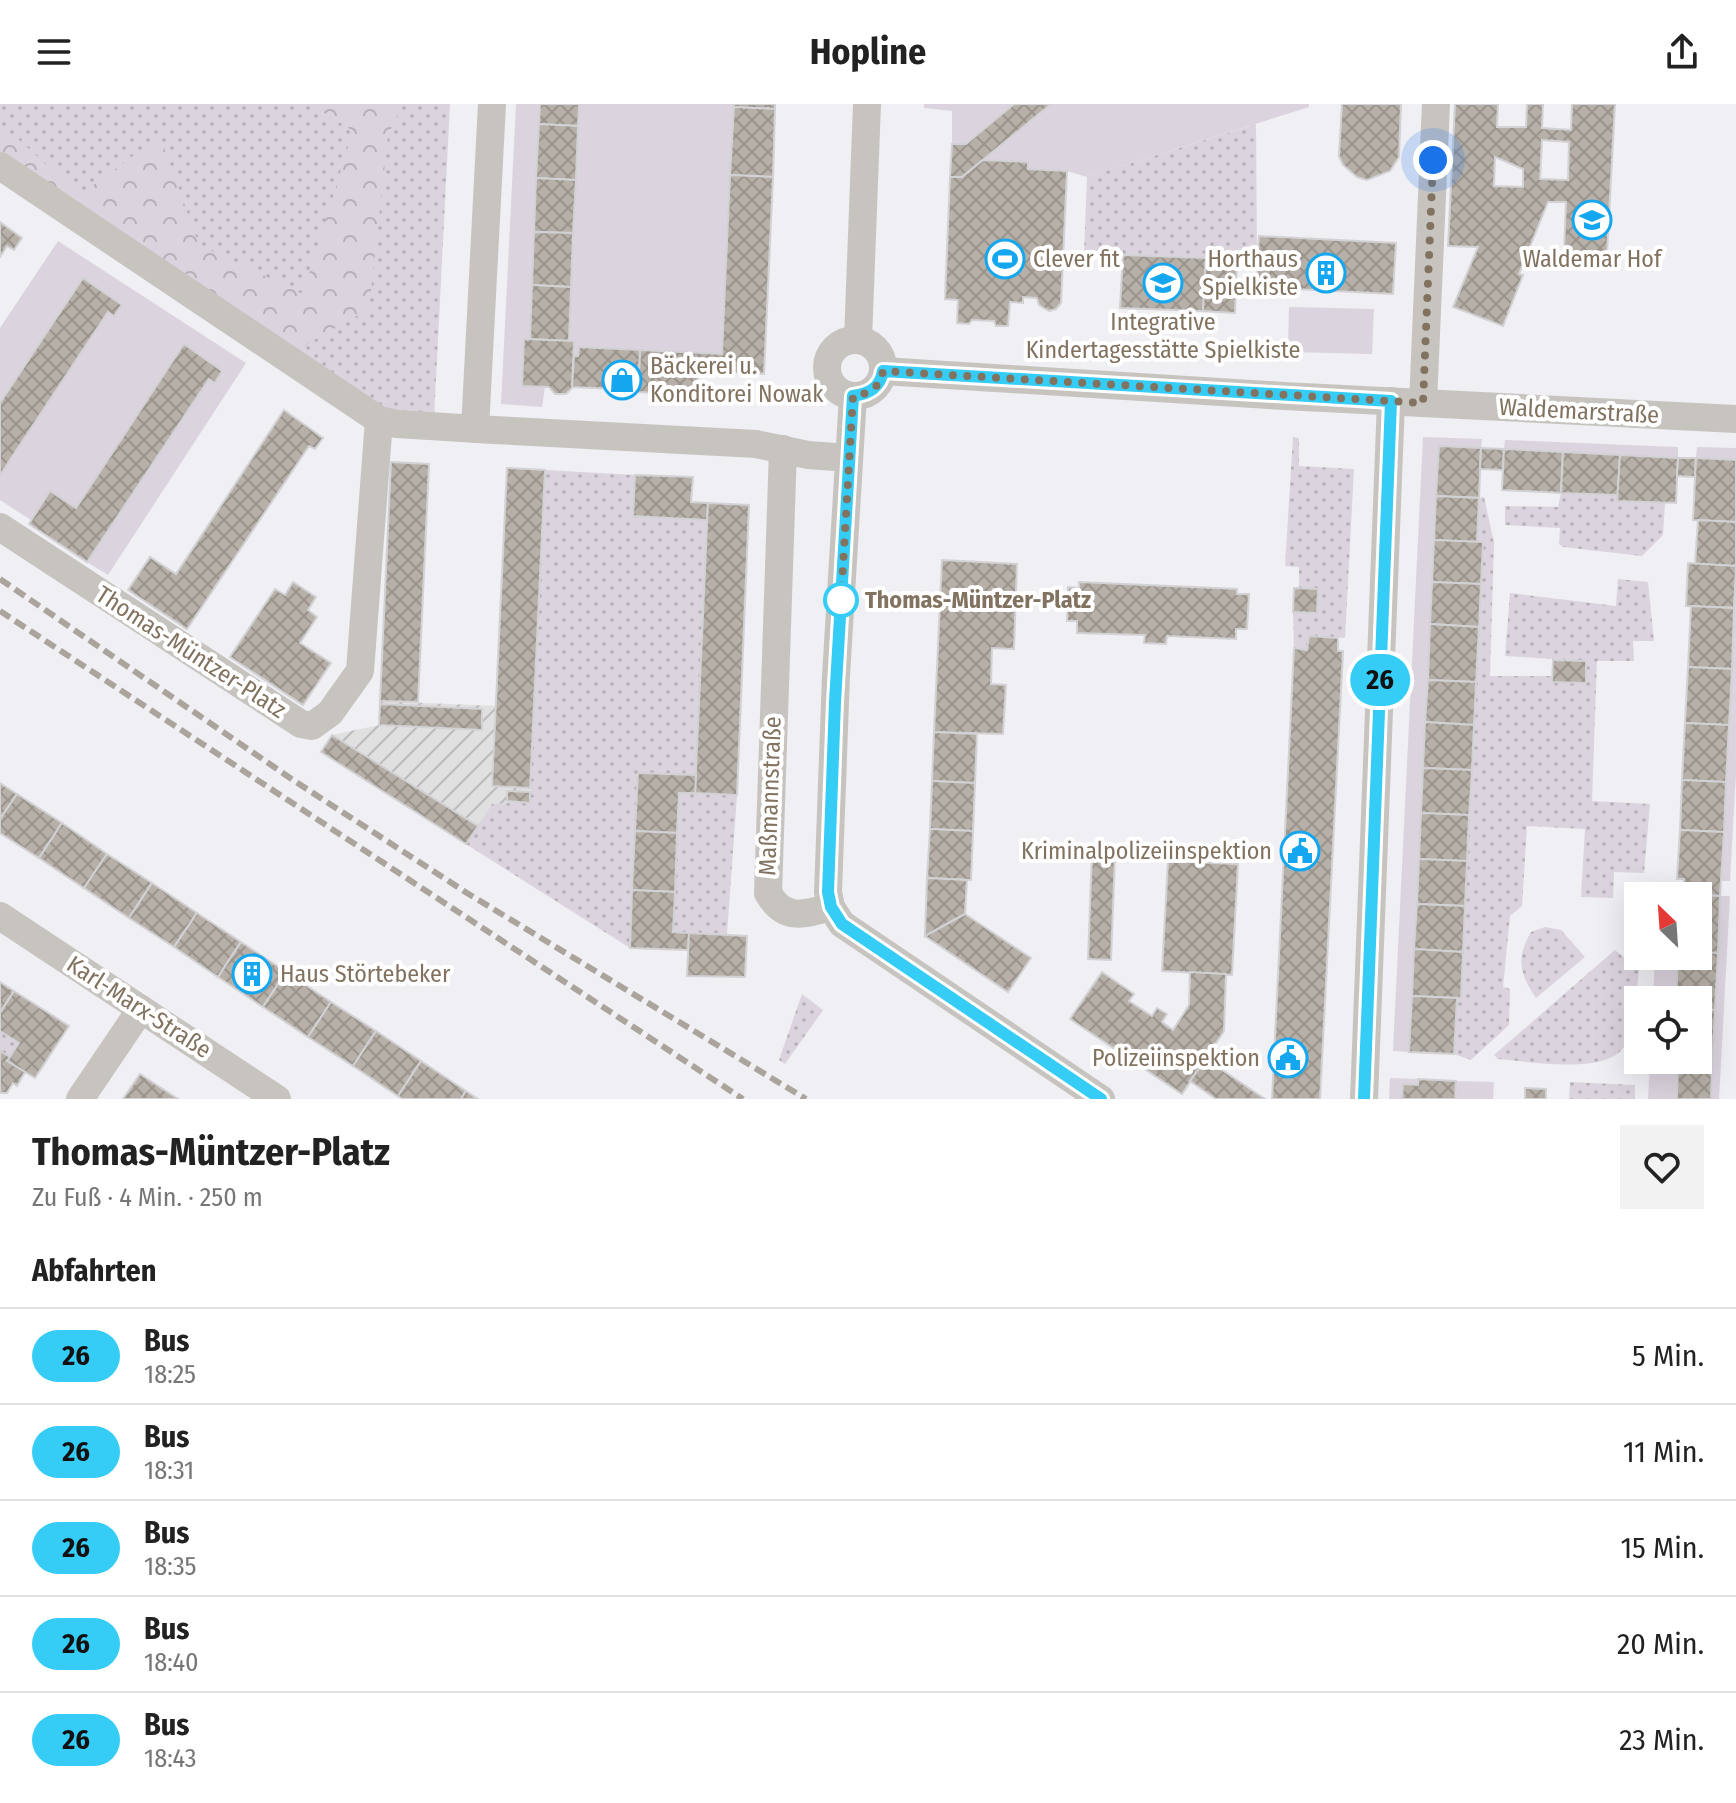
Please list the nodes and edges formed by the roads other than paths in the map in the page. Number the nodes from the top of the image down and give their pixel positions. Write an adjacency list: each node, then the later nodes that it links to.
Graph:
1 (492, 104): 12 (street)
2 (867, 104): 5 (street)
3 (1436, 104): 9 (street)
4 (0, 166): 11 (street)
5 (858, 340): 6 (street); 7 (street)
6 (883, 371): 7 (street); 8 (street, Waldemarstraße)
7 (853, 396): 14 (street)
8 (1391, 401): 9 (street, Waldemarstraße); 22 (street)
9 (1423, 403): 10 (street, Waldemarstraße)
10 (1736, 419)
11 (379, 420): 12 (street); 15 (street, Thomas-Müntzer-Platz)
12 (475, 429): 13 (street)
13 (783, 449): 14 (street); 16 (street, Maßmannstraße)
14 (849, 458): 16 (street)
15 (0, 527)
16 (829, 900): 21 (street)
17 (0, 916): 18 (street, Karl-Marx-Straße)
18 (141, 1009): 19 (street); 20 (street, Karl-Marx-Straße)
19 (80, 1099)
20 (277, 1099)
21 (1101, 1099)
22 (1364, 1099)

